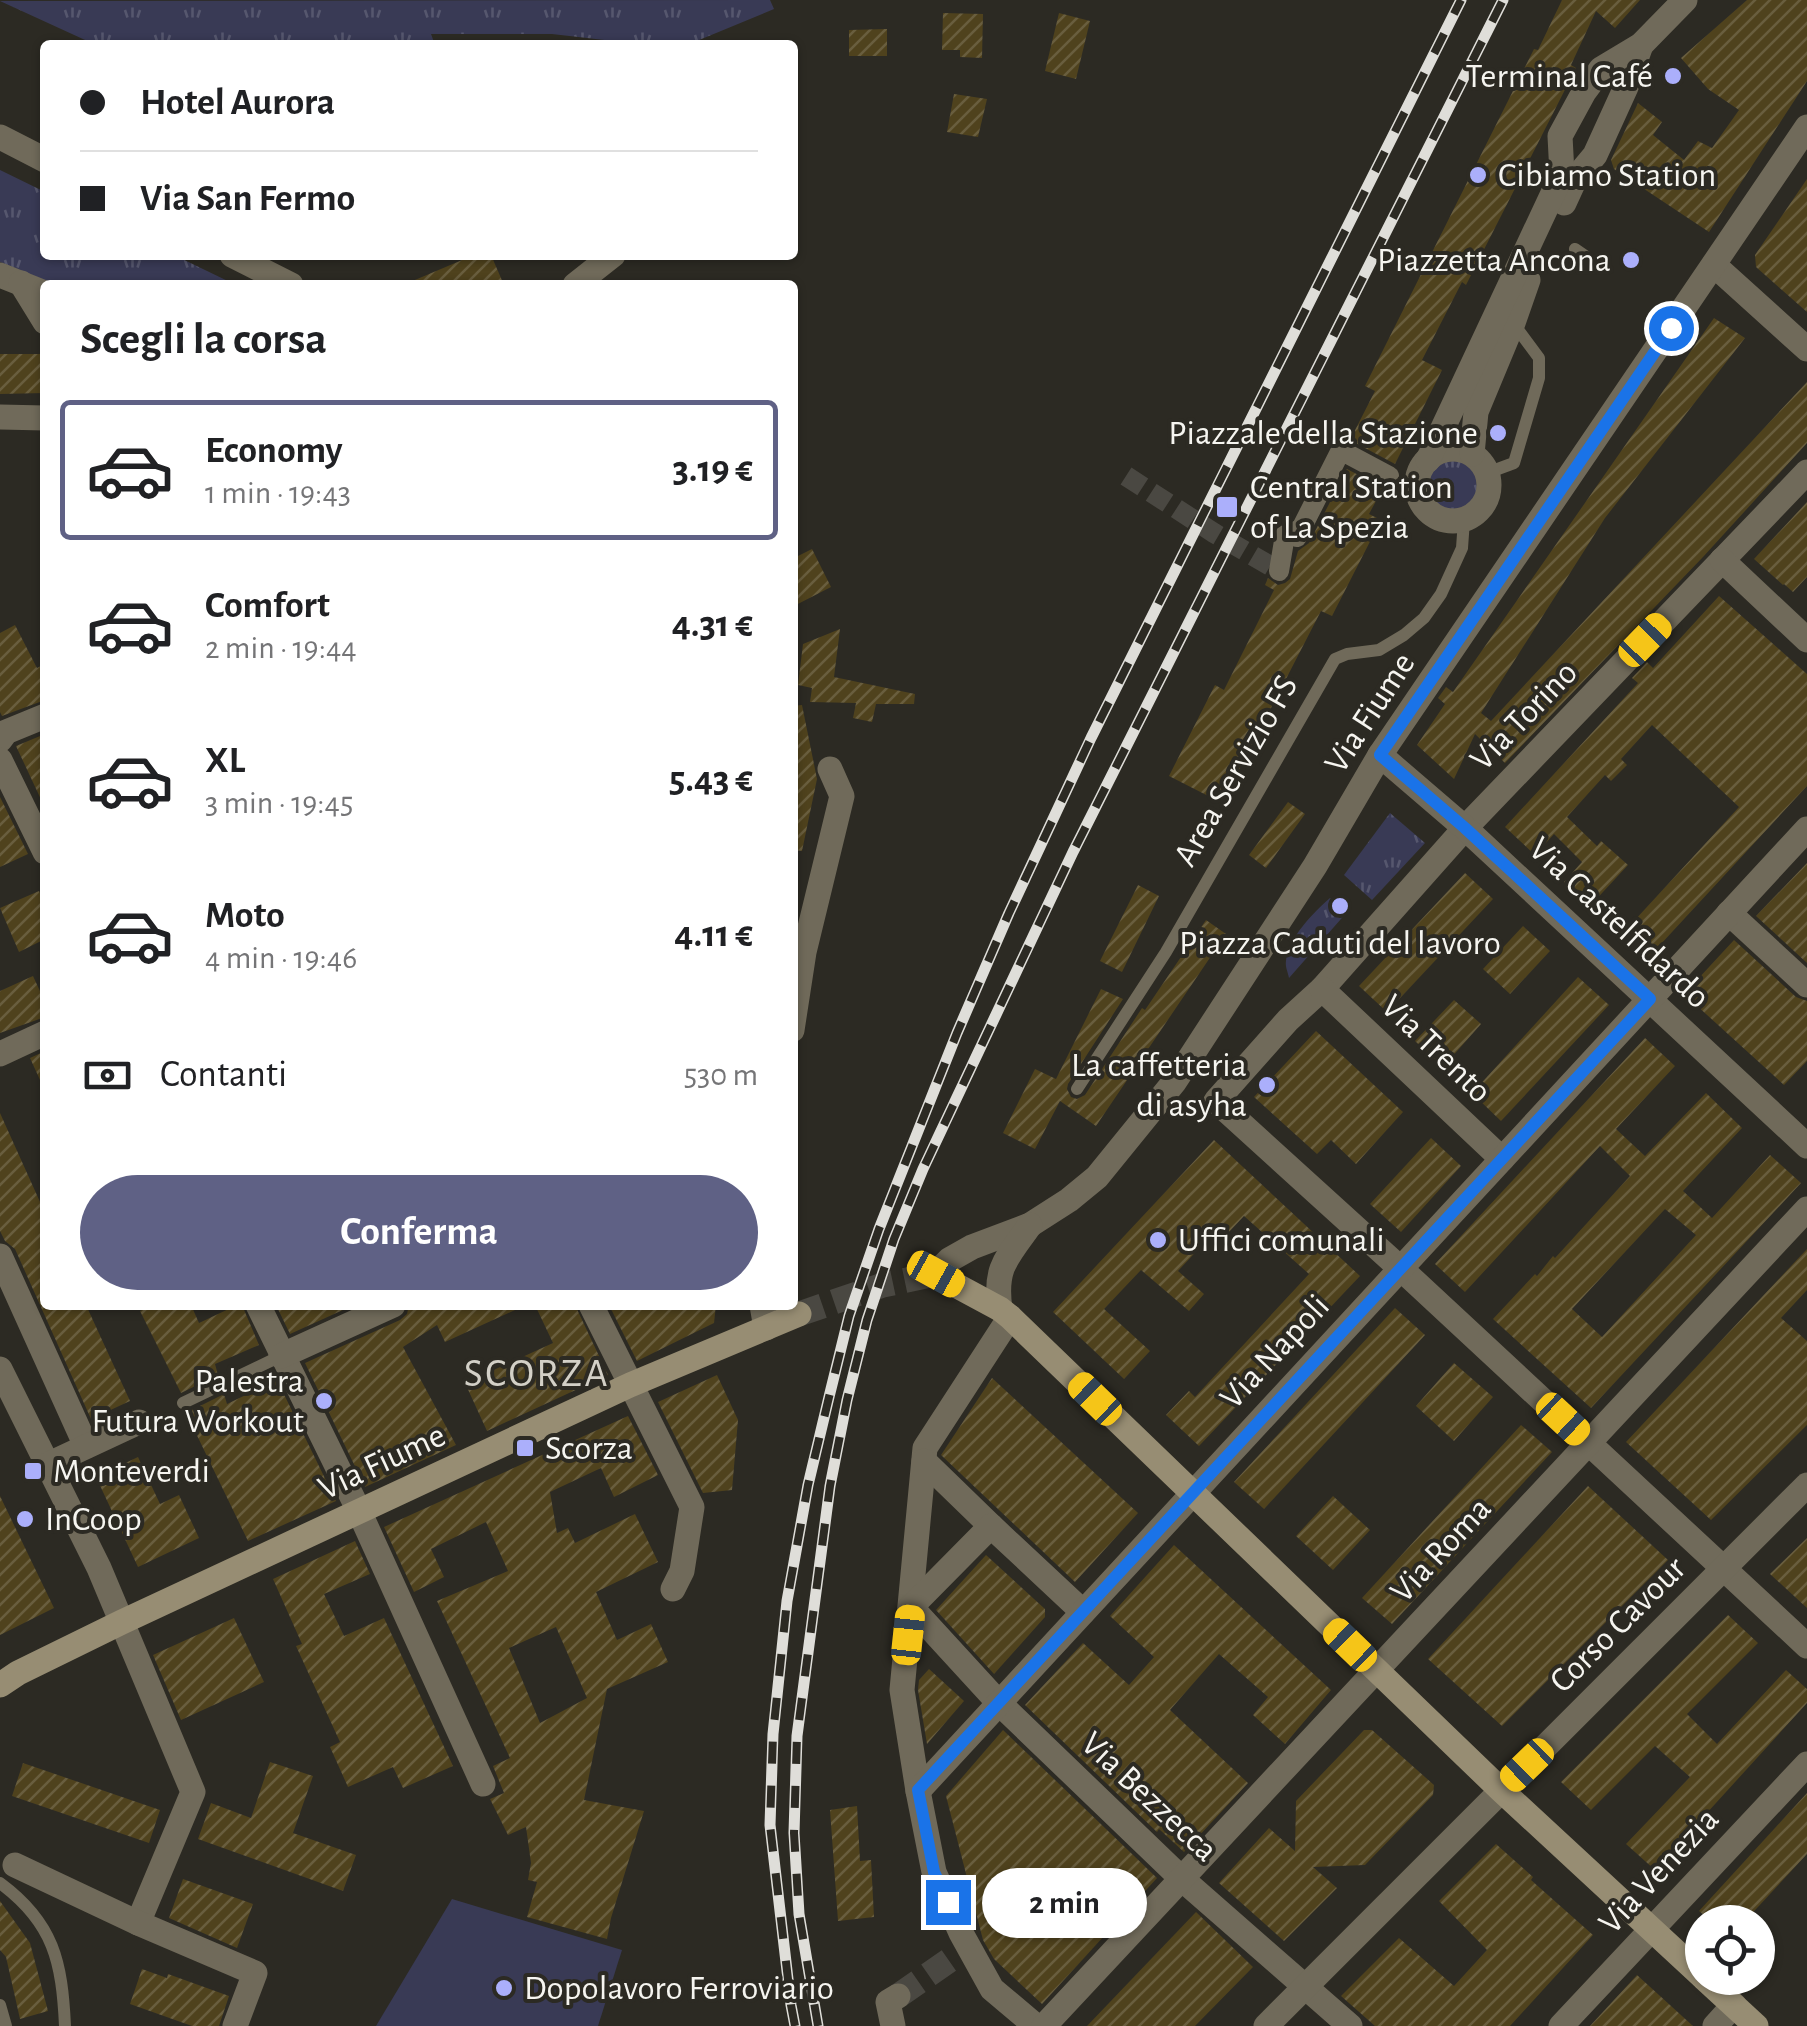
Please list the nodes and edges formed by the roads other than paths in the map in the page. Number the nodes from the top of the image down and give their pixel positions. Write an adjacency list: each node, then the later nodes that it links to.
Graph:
1 (1685, 0): 2 (street)
2 (1640, 44): 5 (street); 7 (street)
3 (1807, 127): 12 (street, Via Fiume)
4 (0, 137): 6 (street)
5 (1561, 154): 7 (street); 21 (street)
6 (40, 157)
7 (1583, 170): 17 (street)
8 (1574, 249): 9 (lane)
9 (1588, 258)
10 (242, 260): 13 (street)
11 (607, 260): 14 (street)
12 (1714, 265): 18 (street); 31 (street, Via Fiume)
13 (281, 280)
14 (581, 280)
15 (22, 284): 16 (street)
16 (40, 314)
17 (1513, 322): 22 (street); 22 (lane)
18 (1807, 349)
19 (0, 417): 20 (street)
20 (40, 418)
21 (1428, 460): 22 (street); 25 (street)
22 (1479, 463): 25 (street)
23 (1807, 472): 26 (street, Via Torino)
24 (1389, 476): 27 (street)
25 (1464, 520): 44 (lane, Area Servizio FS)
26 (1722, 560): 28 (street); 34 (street, Via Torino)
27 (1280, 571)
28 (1807, 640)
29 (40, 718): 30 (street)
30 (0, 740)
31 (1380, 755): 34 (street, Via Castelfidardo); 48 (street, Via Fiume)
32 (0, 760): 36 (street)
33 (830, 769): 40 (street)
34 (1465, 828): 39 (street, Via Torino); 41 (street, Via Castelfidardo)
35 (1807, 829): 37 (street, Via Napoli)
36 (40, 842)
37 (1730, 913): 38 (street); 41 (street, Via Napoli)
38 (1807, 985)
39 (1322, 989): 46 (street, Via Trento); 50 (street, Via Torino)
40 (798, 991)
41 (1650, 999): 45 (street, Via Castelfidardo); 46 (street, Via Napoli)
42 (40, 1034): 43 (street)
43 (0, 1054)
44 (1077, 1089)
45 (1807, 1146)
46 (1502, 1159): 50 (street, Via Napoli)
47 (1807, 1208): 63 (street, Via Roma)
48 (1030, 1226): 51 (street, Via Fiume); 55 (street)
49 (0, 1256): 64 (street)
50 (1400, 1268): 63 (street); 68 (street, Via Napoli)
51 (936, 1274): 55 (main road)
52 (260, 1310): 58 (street)
53 (382, 1310): 58 (street)
54 (593, 1310): 60 (street)
55 (1005, 1313): 65 (street); 68 (main road)
56 (799, 1314): 57 (main road, Via Fiume)
57 (764, 1317): 60 (main road, Via Fiume)
58 (281, 1356): 61 (lane); 69 (street)
59 (0, 1369): 66 (street)
60 (630, 1385): 69 (main road, Via Fiume); 72 (street)
61 (183, 1403)
62 (139, 1422): 64 (street)
63 (1588, 1443): 71 (street); 77 (street, Via Roma)
64 (86, 1446): 66 (street)
65 (924, 1461): 70 (street); 73 (street)
66 (49, 1464): 75 (street)
67 (1807, 1485): 71 (street, Corso Cavour)
68 (1192, 1493): 74 (street, Via Napoli); 77 (main road)
69 (359, 1511): 75 (main road, Via Fiume); 81 (street)
70 (991, 1526): 73 (street); 74 (street)
71 (1724, 1568): 76 (street); 83 (street, Corso Cavour)
72 (672, 1589)
73 (911, 1608): 79 (street, Via Bezzecca); 82 (street)
74 (1083, 1612): 79 (street, Via Napoli)
75 (122, 1622): 78 (main road, Via Fiume); 86 (street)
76 (1807, 1646)
77 (1376, 1670): 83 (main road); 85 (street, Via Roma)
78 (0, 1685)
79 (998, 1703): 82 (street, Via Napoli); 85 (street, Via Bezzecca)
80 (1807, 1764): 87 (street, Via Venezia)
81 (483, 1784)
82 (918, 1790): 98 (street)
83 (1502, 1790): 87 (main road); 89 (street, Corso Cavour)
84 (8, 1874): 86 (street); 95 (lane)
85 (1182, 1878): 89 (street, Via Bezzecca); 99 (street, Via Roma)
86 (138, 1923): 96 (street)
87 (1652, 1930): 88 (main road); 102 (street, Via Venezia)
88 (1685, 1960)
89 (1306, 1986): 100 (street, Corso Cavour); 101 (street, Via Bezzecca)
90 (1722, 1995): 93 (main road)
91 (898, 1996): 97 (street)
92 (0, 2005): 94 (lane)
93 (1734, 2006): 103 (street); 104 (main road)
94 (6, 2026)
95 (65, 2026)
96 (235, 2026)
97 (893, 2026)
98 (1036, 2026)
99 (1044, 2026)
100 (1266, 2026)
101 (1350, 2026)
102 (1561, 2026)
103 (1715, 2026)
104 (1756, 2026)

